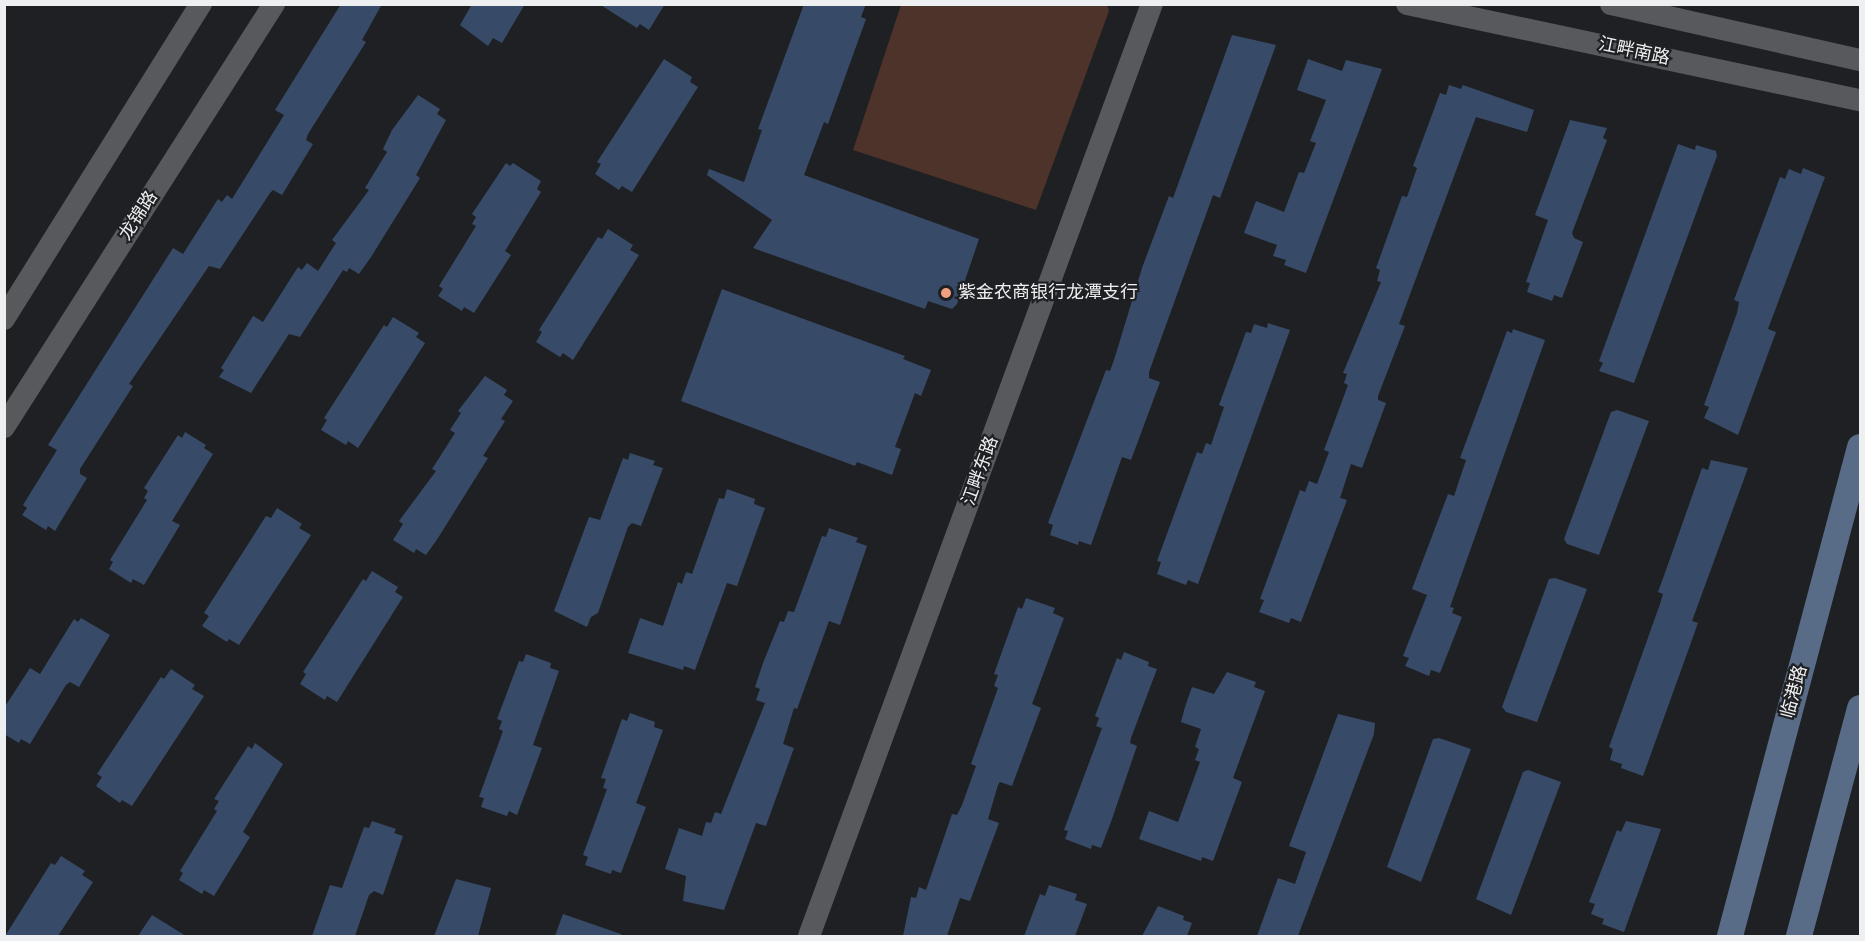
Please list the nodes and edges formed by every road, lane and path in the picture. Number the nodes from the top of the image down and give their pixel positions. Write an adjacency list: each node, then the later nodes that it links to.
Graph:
1 (201, 4): 8 (street)
2 (274, 4): 9 (street, 龙锦路)
3 (1152, 4): 12 (street, 江畔东路)
4 (1407, 4): 7 (street, 江畔南路)
5 (1611, 4): 6 (street)
6 (1860, 60)
7 (1860, 100)
8 (4, 318)
9 (4, 427)
10 (1860, 447): 13 (main road, 临港路)
11 (1860, 708): 14 (main road)
12 (809, 936)
13 (1730, 936)
14 (1799, 936)

